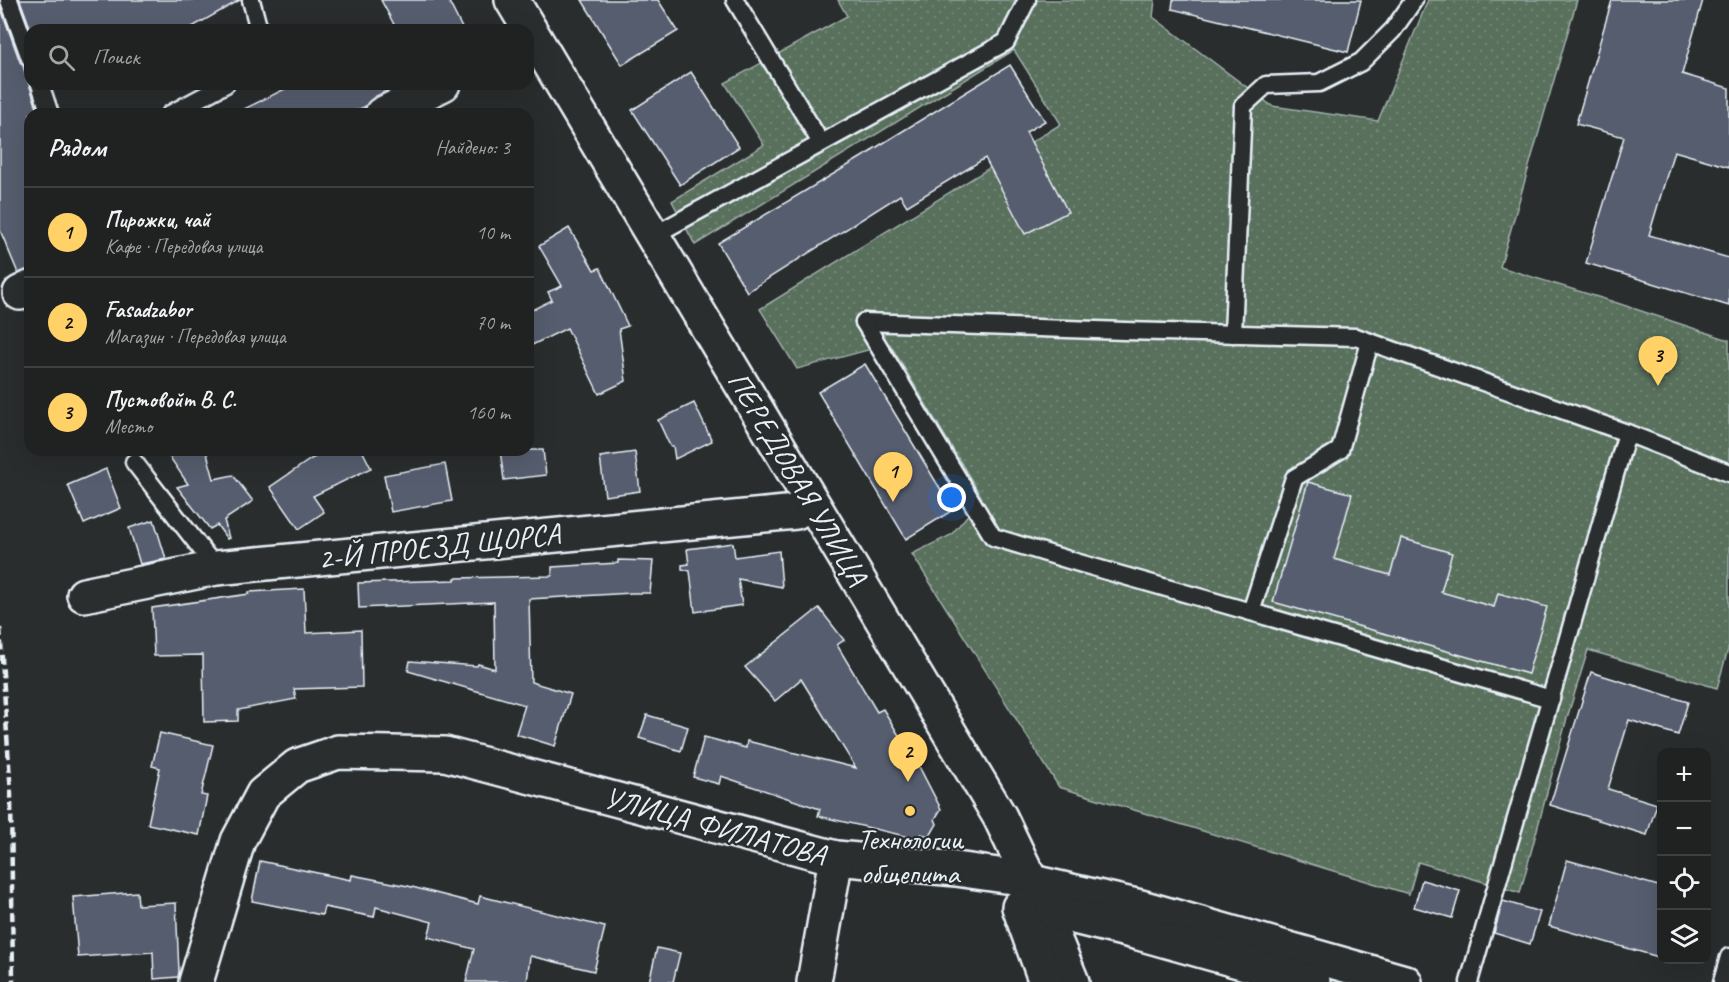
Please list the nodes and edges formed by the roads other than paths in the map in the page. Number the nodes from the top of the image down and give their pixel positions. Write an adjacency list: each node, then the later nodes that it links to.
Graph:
1 (9, 0): 12 (lane)
2 (251, 0): 8 (lane)
3 (489, 0): 9 (main road)
4 (512, 0): 10 (main road, ПЕРЕДОВАЯ УЛИЦА)
5 (735, 0): 20 (lane)
6 (1027, 0): 20 (lane)
7 (1414, 0): 22 (lane)
8 (257, 24)
9 (504, 24)
10 (525, 24)
11 (534, 39): 21 (main road, ПЕРЕДОВАЯ УЛИЦА)
12 (24, 41)
13 (534, 72): 21 (main road, ПЕРЕДОВАЯ УЛИЦА)
14 (42, 90): 17 (lane)
15 (215, 90): 18 (lane)
16 (431, 90): 19 (main road)
17 (48, 108)
18 (181, 108)
19 (394, 108)
20 (821, 143): 21 (lane)
21 (646, 240): 27 (main road, ПЕРЕДОВАЯ УЛИЦА); 33 (main road, ПЕРЕДОВАЯ УЛИЦА)
22 (1233, 334): 23 (lane); 30 (lane)
23 (1370, 342): 24 (lane); 30 (lane)
24 (1627, 433): 26 (lane); 31 (lane)
25 (134, 462): 28 (lane)
26 (1729, 473)
27 (796, 512): 28 (main road, 2-Й ПРОЕЗД ЩОРСА); 33 (main road, ПЕРЕДОВАЯ УЛИЦА)
28 (216, 568): 29 (main road, 2-Й ПРОЕЗД ЩОРСА)
29 (84, 595)
30 (1251, 612): 31 (lane)
31 (1551, 699): 41 (lane)
32 (836, 858): 33 (main road, УЛИЦА ФИЛАТОВА); 37 (main road, УЛИЦА ФИЛАТОВА); 38 (main road)
33 (1024, 892): 34 (main road); 36 (main road, ПЕРЕДОВАЯ УЛИЦА); 40 (main road, УЛИЦА ФИЛАТОВА)
34 (1112, 925): 36 (main road, ПЕРЕДОВАЯ УЛИЦА); 39 (main road)
35 (1729, 957): 42 (lane)
36 (1061, 976)
37 (196, 982)
38 (814, 982)
39 (1313, 982)
40 (1405, 982)
41 (1469, 982)
42 (1722, 982)

